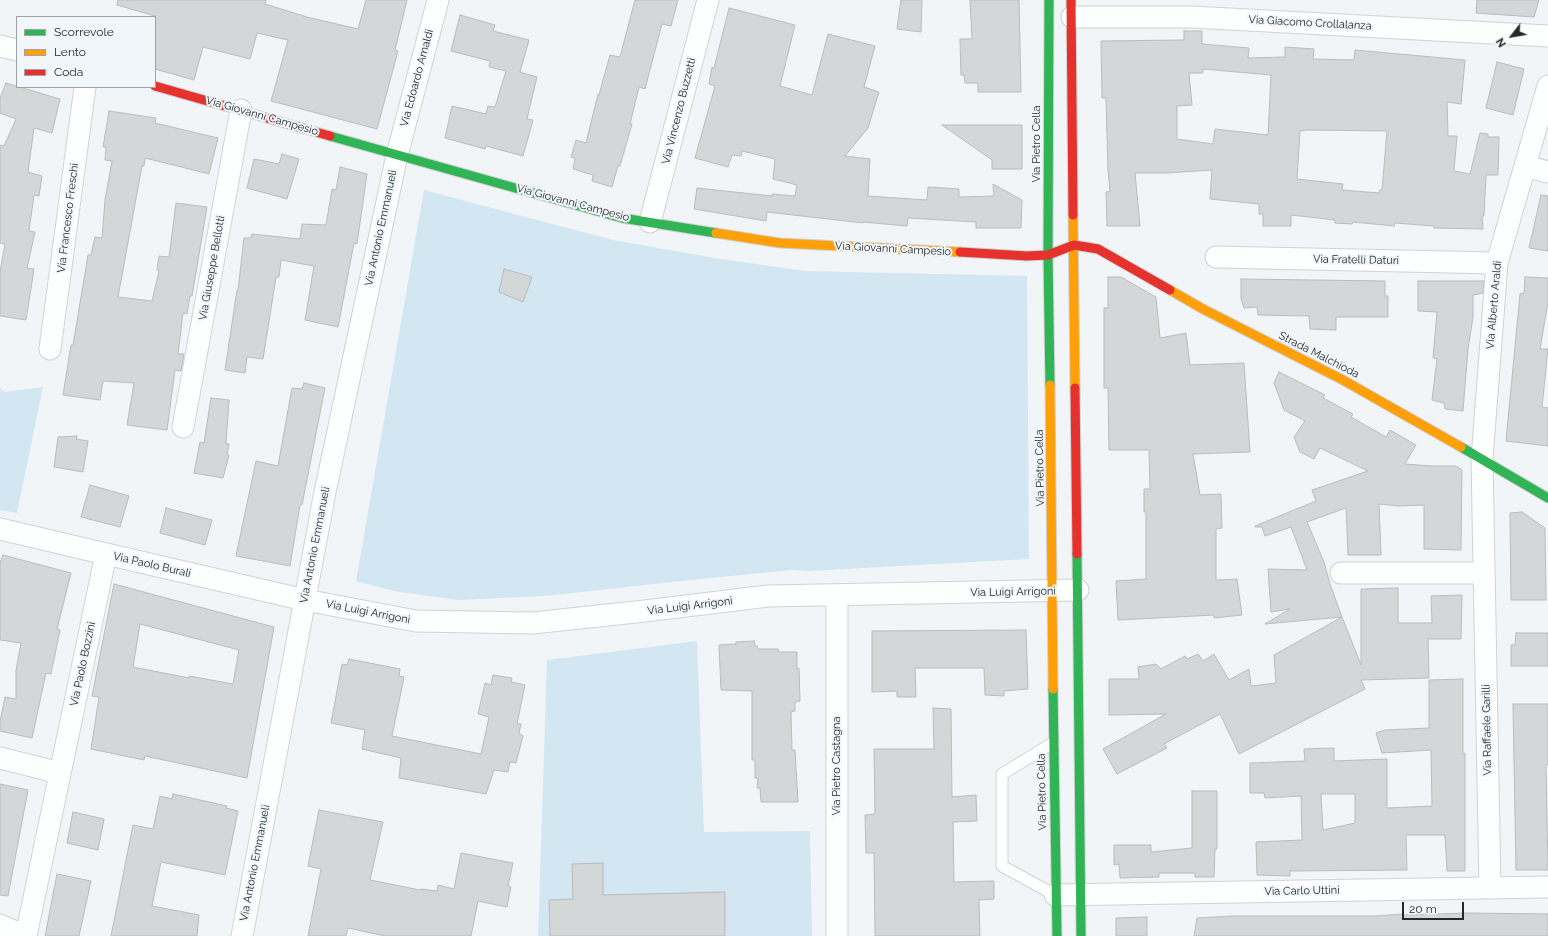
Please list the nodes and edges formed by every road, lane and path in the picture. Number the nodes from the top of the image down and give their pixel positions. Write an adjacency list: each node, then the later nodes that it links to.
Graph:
1 (438, 0): 12 (street, Via Edoardo Amaldi)
2 (708, 0): 15 (street, Via Vincenzo Buzzetti)
3 (1049, 0): 17 (main road, Via Pietro Cella)
4 (1071, 8): 5 (street, Via Giacomo Crollalanza); 16 (main road)
5 (1548, 36)
6 (0, 46): 7 (street)
7 (16, 50)
8 (156, 86): 11 (main road, Via Giovanni Campesio)
9 (1548, 86): 13 (street, Via Alberto Araldi)
10 (85, 88): 20 (street, Via Francesco Freschi)
11 (242, 110): 12 (main road, Via Giovanni Campesio); 21 (street, Via Giuseppe Bellotti)
12 (397, 155): 15 (main road, Via Giovanni Campesio); 31 (street, Via Antonio Emmanueli)
13 (1525, 166): 14 (street); 19 (street, Via Alberto Araldi)
14 (1548, 172)
15 (650, 222): 17 (main road, Via Giovanni Campesio)
16 (1074, 245): 17 (main road, Via Giovanni Campesio); 22 (main road, Strada Malchioda); 28 (main road)
17 (1048, 255): 29 (main road, Via Pietro Cella)
18 (1216, 257): 19 (street, Via Fratelli Daturi)
19 (1497, 263): 22 (street, Via Alberto Araldi)
20 (50, 349)
21 (183, 427)
22 (1482, 459): 23 (main road, Strada Malchioda); 27 (street, Via Raffaele Garilli)
23 (1548, 498)
24 (0, 529): 25 (street, Via Paolo Burali)
25 (106, 554): 31 (street, Via Paolo Burali); 34 (street, Via Paolo Bozzini)
26 (1341, 573): 27 (street)
27 (1484, 573): 36 (street, Via Raffaele Garilli)
28 (1078, 590): 29 (street, Via Luigi Arrigoni); 38 (main road)
29 (1053, 591): 30 (street, Via Luigi Arrigoni); 32 (main road, Via Pietro Cella)
30 (837, 595): 31 (street, Via Luigi Arrigoni); 42 (street, Via Pietro Castagna)
31 (305, 600): 41 (street, Via Antonio Emmanueli)
32 (1053, 742): 37 (main road, Via Pietro Cella); 37 (lane)
33 (0, 758): 34 (street)
34 (60, 773): 40 (street, Via Paolo Bozzini)
35 (1548, 887): 36 (street, Via Carlo Uttini)
36 (1490, 888): 38 (street, Via Carlo Uttini)
37 (1056, 895): 38 (street, Via Carlo Uttini); 43 (main road, Via Pietro Cella)
38 (1081, 896): 44 (main road)
39 (0, 925): 40 (street)
40 (26, 936)
41 (242, 936)
42 (837, 936)
43 (1056, 936)
44 (1081, 936)

